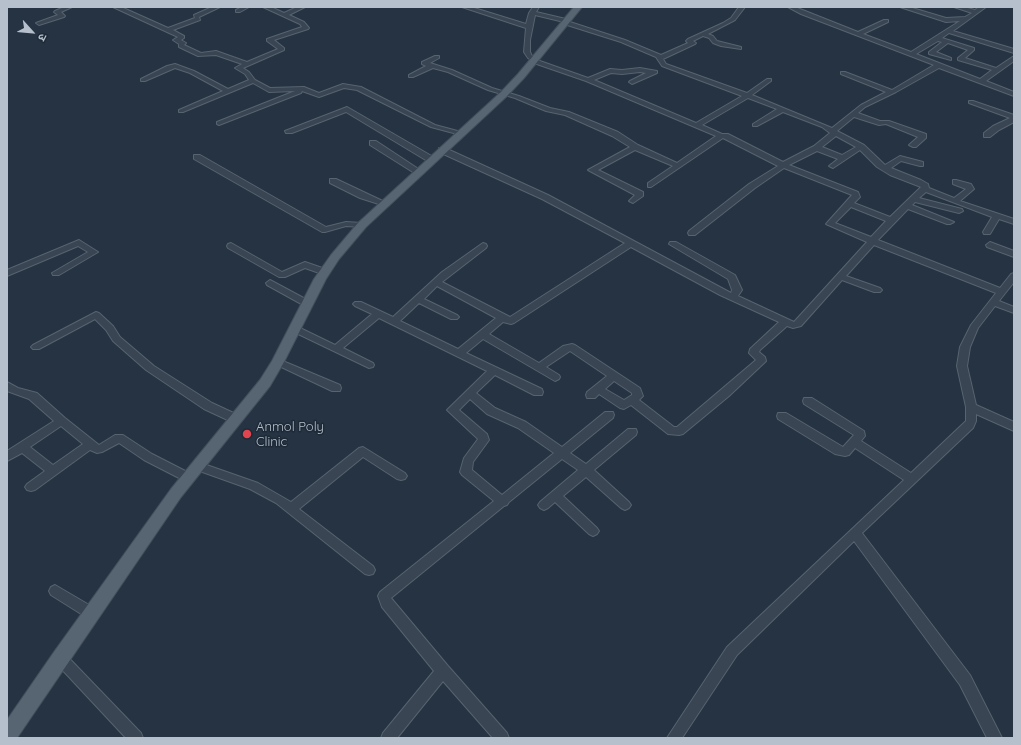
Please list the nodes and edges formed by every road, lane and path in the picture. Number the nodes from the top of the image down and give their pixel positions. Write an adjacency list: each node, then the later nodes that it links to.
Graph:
1 (69, 7): 22 (street)
2 (116, 7): 24 (street)
3 (217, 7): 24 (street)
4 (246, 7): 15 (street)
5 (266, 7): 18 (street)
6 (302, 7): 18 (street)
7 (465, 7): 23 (street)
8 (536, 7): 17 (street)
9 (578, 7): 21 (main road)
10 (742, 7): 26 (street)
11 (791, 7): 27 (street)
12 (903, 7): 19 (street)
13 (957, 7): 16 (street)
14 (982, 7): 16 (street)
15 (238, 10)
16 (976, 12): 19 (street)
17 (532, 13): 21 (street); 23 (street)
18 (284, 15): 38 (street)
19 (966, 19): 25 (street)
20 (886, 21): 27 (street)
21 (567, 22): 34 (street); 37 (main road)
22 (39, 23)
23 (529, 27): 37 (street)
24 (168, 30): 38 (street)
25 (948, 31): 28 (street); 31 (street)
26 (703, 34): 30 (street); 34 (street)
27 (859, 34): 32 (street)
28 (936, 38): 29 (street); 32 (street)
29 (947, 42): 36 (street); 42 (street)
30 (739, 48)
31 (1014, 51)
32 (911, 54): 39 (street)
33 (437, 57): 40 (street)
34 (660, 58): 41 (street)
35 (1014, 58): 42 (street)
36 (949, 59)
37 (534, 60): 47 (street); 57 (main road)
38 (247, 64): 49 (street)
39 (939, 65): 51 (street); 55 (street)
40 (431, 66): 45 (street); 57 (street)
41 (668, 66): 43 (street); 58 (street)
42 (997, 70): 51 (street)
43 (653, 73): 47 (street); 50 (street)
44 (843, 73): 55 (street)
45 (411, 76)
46 (142, 80): 54 (street)
47 (588, 80): 65 (street)
48 (769, 80): 58 (street)
49 (253, 81): 53 (street); 54 (street)
50 (632, 82)
51 (981, 82): 56 (street)
52 (1014, 88): 56 (street)
53 (304, 89): 64 (street); 69 (street)
54 (227, 91): 61 (street)
55 (892, 92): 62 (street)
56 (1011, 93)
57 (504, 94): 69 (main road); 74 (street)
58 (747, 96): 60 (street); 65 (street)
59 (971, 102): 63 (street)
60 (783, 109): 66 (street); 68 (street)
61 (181, 111)
62 (853, 114): 68 (street); 73 (street)
63 (1014, 118): 70 (street)
64 (219, 123)
65 (697, 125): 71 (street)
66 (755, 125)
67 (289, 131): 80 (street)
68 (834, 131): 75 (street); 76 (street)
69 (461, 133): 77 (main road)
70 (987, 134)
71 (721, 136): 82 (street); 83 (street)
72 (373, 143): 86 (street)
73 (913, 145)
74 (636, 147): 83 (street); 92 (street)
75 (861, 147): 79 (street); 85 (street)
76 (817, 148): 79 (street); 82 (street)
77 (442, 150): 80 (main road); 106 (street)
78 (197, 157): 102 (street)
79 (843, 158): 84 (street)
80 (432, 160): 86 (main road)
81 (920, 164): 85 (street)
82 (782, 165): 95 (street); 104 (street)
83 (678, 166): 89 (street)
84 (833, 166)
85 (885, 168): 90 (street)
86 (419, 172): 94 (main road)
87 (333, 181): 94 (street)
88 (956, 182): 93 (street)
89 (651, 185)
90 (926, 189): 91 (street); 93 (street)
91 (913, 199): 96 (street); 97 (street)
92 (633, 201)
93 (955, 201): 98 (street)
94 (385, 204): 102 (main road)
95 (849, 204): 99 (street); 105 (street)
96 (906, 205): 99 (street); 100 (street)
97 (959, 211)
98 (997, 216): 101 (street); 103 (street)
99 (891, 220): 105 (street)
100 (950, 222)
101 (1014, 222)
102 (362, 225): 112 (main road)
103 (987, 232)
104 (692, 233)
105 (873, 241): 116 (street); 120 (street)
106 (631, 243): 121 (street); 129 (street)
107 (673, 244): 121 (street)
108 (990, 245): 111 (street)
109 (231, 246): 112 (street)
110 (483, 246): 117 (street)
111 (1014, 254)
112 (325, 272): 124 (main road)
113 (7, 273): 114 (street)
114 (56, 273)
115 (1014, 276): 120 (street)
116 (841, 277): 119 (street); 131 (street)
117 (436, 282): 122 (street); 129 (street)
118 (270, 283): 124 (street)
119 (877, 290)
120 (1001, 292): 123 (street)
121 (733, 298): 131 (street)
122 (417, 299): 128 (street); 130 (street)
123 (993, 302): 126 (street); 149 (street)
124 (308, 304): 132 (main road)
125 (358, 304): 127 (street)
126 (1014, 310)
127 (378, 314): 130 (street); 135 (street)
128 (454, 317)
129 (502, 318): 133 (street)
130 (394, 321): 136 (street)
131 (785, 322): 147 (street)
132 (295, 329): 135 (street); 137 (main road)
133 (482, 334): 136 (street); 139 (street)
134 (36, 347): 152 (street)
135 (336, 349): 138 (street)
136 (460, 353): 140 (street)
137 (278, 362): 144 (street); 152 (main road)
138 (369, 364)
139 (539, 368): 141 (street); 142 (street)
140 (494, 370): 145 (street); 146 (street)
141 (614, 376): 147 (street); 147 (street)
142 (555, 377)
143 (7, 386): 153 (street)
144 (336, 388)
145 (538, 392)
146 (470, 394): 159 (street); 169 (street)
147 (633, 401)
148 (808, 401): 156 (street)
149 (970, 407): 154 (street); 166 (street)
150 (609, 416): 159 (street)
151 (782, 416): 156 (street)
152 (236, 419): 161 (main road)
153 (61, 421): 157 (street); 158 (street)
154 (1014, 427)
155 (632, 432): 163 (street)
156 (854, 442): 166 (street)
157 (90, 444): 162 (street); 165 (street)
158 (22, 447): 160 (street); 162 (street)
159 (563, 453): 163 (street); 169 (street)
160 (8, 455)
161 (198, 466): 165 (main road); 172 (street)
162 (53, 470): 167 (street)
163 (586, 470): 168 (street); 171 (street)
164 (401, 476): 172 (street)
165 (188, 478): 177 (main road)
166 (911, 479): 174 (street)
167 (31, 487)
168 (555, 495): 170 (street); 173 (street)
169 (503, 502): 179 (street)
170 (544, 505)
171 (625, 505)
172 (292, 508): 175 (street)
173 (593, 531)
174 (855, 534): 185 (street); 186 (street)
175 (370, 570)
176 (55, 591): 177 (street)
177 (91, 613): 178 (main road)
178 (60, 658): 180 (main road); 182 (street)
179 (443, 671): 183 (street); 184 (street)
180 (12, 721): 181 (main road)
181 (7, 736)
182 (136, 738)
183 (388, 738)
184 (502, 738)
185 (674, 738)
186 (995, 738)

